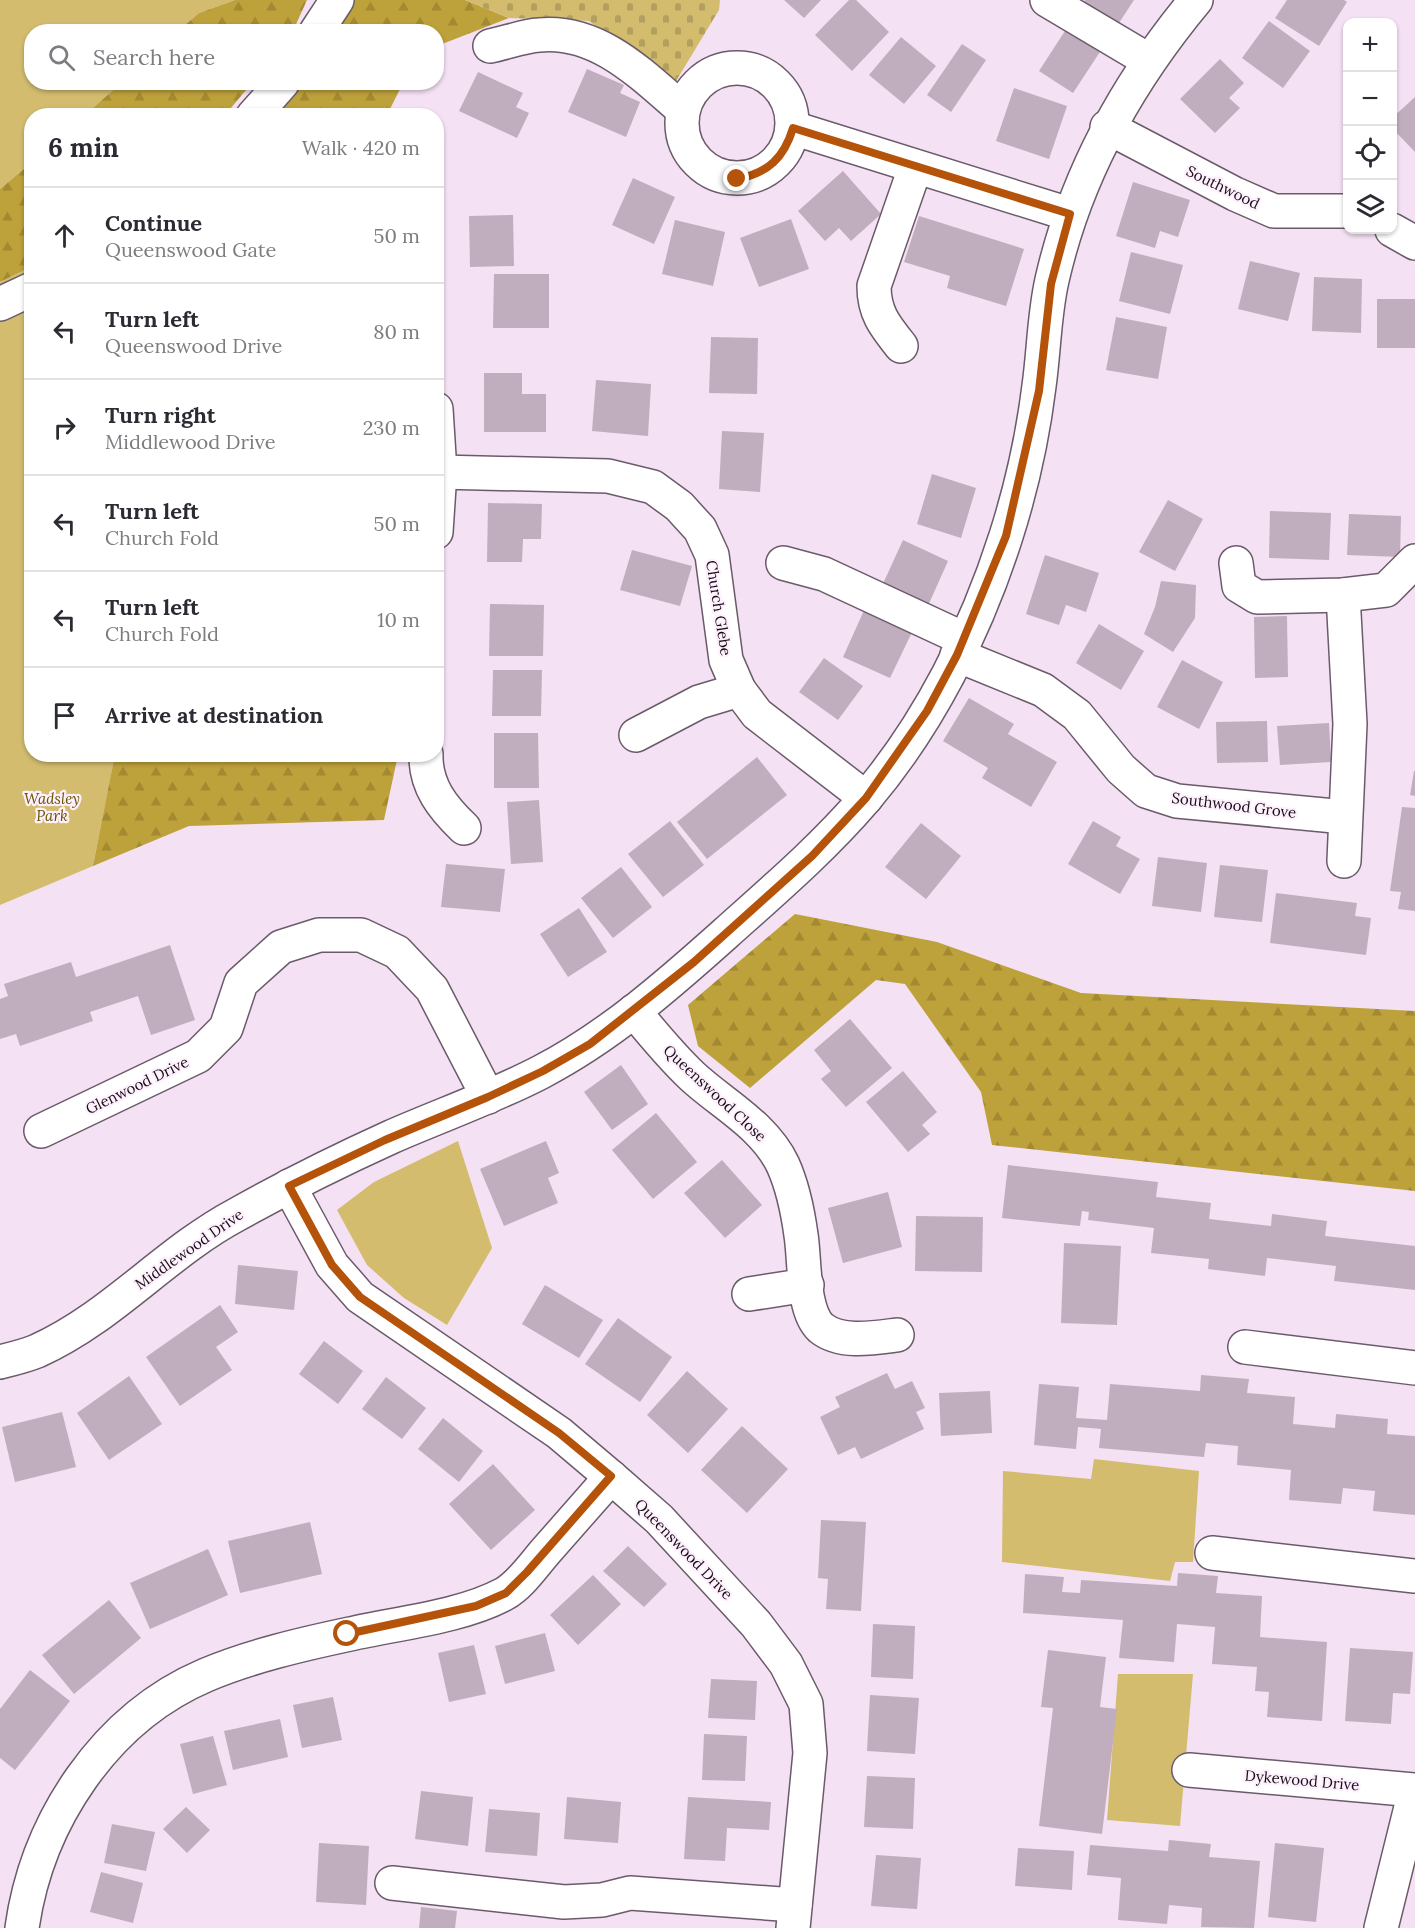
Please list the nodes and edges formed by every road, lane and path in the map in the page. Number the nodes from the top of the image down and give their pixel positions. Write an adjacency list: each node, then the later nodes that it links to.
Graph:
1 (337, 0): 4 (street)
2 (1047, 0): 6 (street)
3 (1196, 0): 6 (street, Middlewood Drive)
4 (321, 24)
5 (490, 46): 9 (street)
6 (1148, 60): 10 (street, Middlewood Drive)
7 (277, 90): 8 (street)
8 (260, 108)
9 (683, 110): 11 (street); 11 (street)
10 (1107, 127): 13 (street, Southwood); 14 (street, Middlewood Drive)
11 (793, 128): 12 (street)
12 (915, 168): 14 (street); 19 (street)
13 (1343, 212)
14 (1070, 214): 25 (street, Middlewood Drive)
15 (1397, 233): 16 (street)
16 (1415, 243)
17 (24, 293): 18 (street)
18 (0, 304)
19 (901, 346)
20 (444, 472): 26 (street, Church Glebe)
21 (1415, 561): 24 (street)
22 (1236, 562): 24 (street)
23 (783, 563): 25 (street, Southwood Grove)
24 (1342, 594): 30 (street)
25 (961, 647): 29 (street, Middlewood Drive); 30 (street, Southwood Grove)
26 (739, 690): 27 (street); 29 (street, Church Glebe)
27 (636, 735)
28 (427, 762): 31 (street)
29 (866, 798): 33 (street, Middlewood Drive)
30 (1345, 817): 32 (street)
31 (464, 828)
32 (1344, 861)
33 (634, 1011): 34 (street, Middlewood Drive); 37 (street, Queenswood Close)
34 (488, 1097): 35 (street, Glenwood Drive); 36 (street, Middlewood Drive)
35 (41, 1131)
36 (289, 1186): 41 (street, Middlewood Drive); 43 (street, Queenswood Drive)
37 (807, 1286): 38 (street); 39 (street, Queenswood Close)
38 (749, 1294)
39 (897, 1335)
40 (1245, 1347): 42 (street)
41 (0, 1362)
42 (1415, 1368)
43 (611, 1476): 49 (street, Queenswood Drive); 50 (street)
44 (1212, 1553): 45 (street)
45 (1415, 1576)
46 (1189, 1770): 47 (street, Dykewood Drive)
47 (1415, 1791): 51 (street, Dykewood Drive)
48 (392, 1883): 49 (street, Queenswood Drive)
49 (794, 1916)
50 (22, 1928)
51 (1381, 1928)

